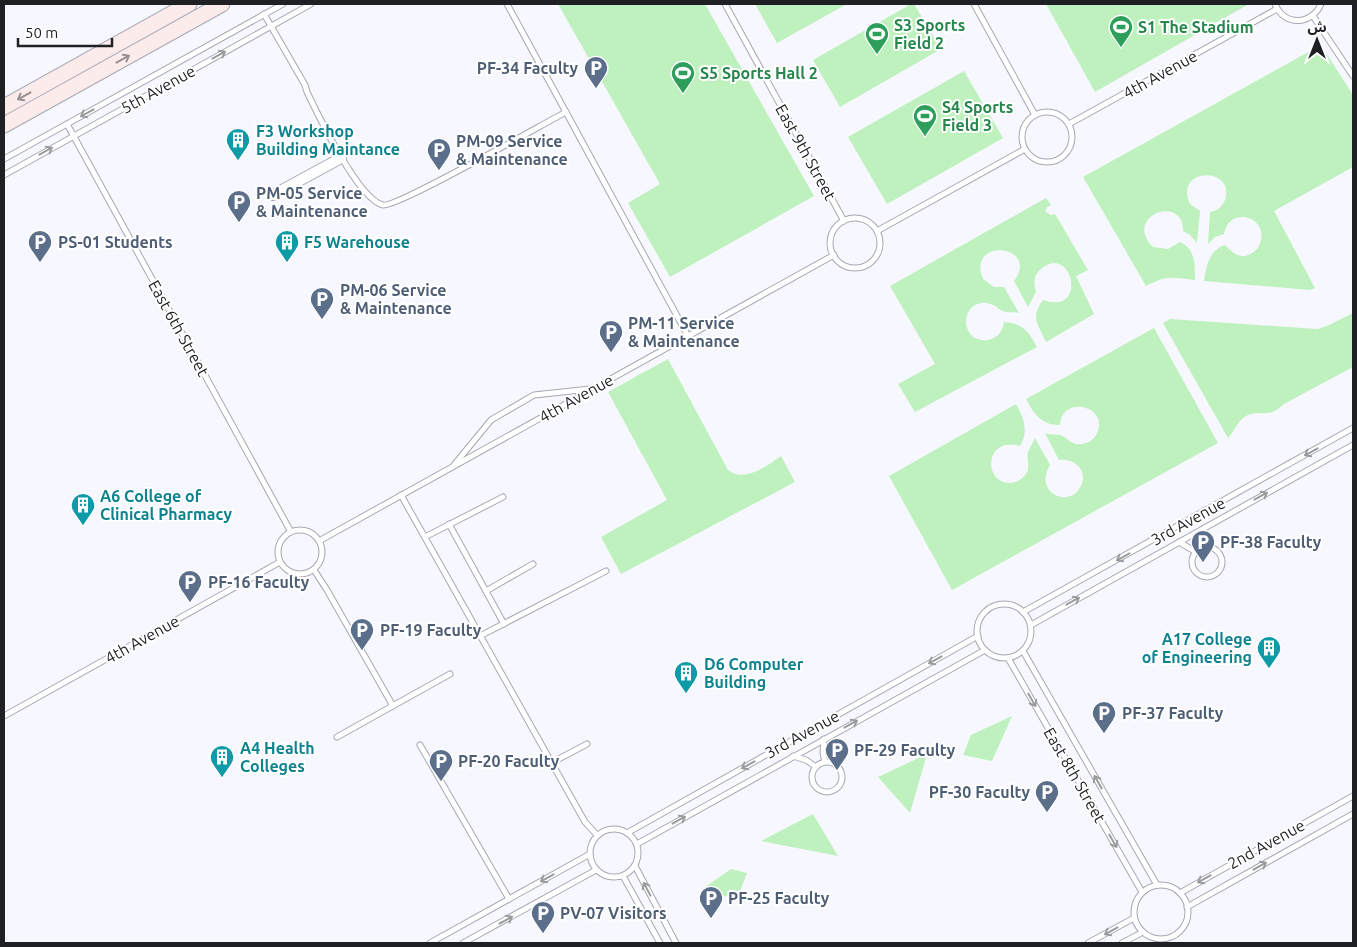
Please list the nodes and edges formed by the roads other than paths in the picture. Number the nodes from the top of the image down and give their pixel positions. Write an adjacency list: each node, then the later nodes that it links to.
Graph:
1 (189, 4): 14 (main road, one-way to 14)
2 (222, 4): 19 (main road, one-way to 2)
3 (283, 4): 10 (lane, 5th Avenue)
4 (312, 4): 12 (lane, 5th Avenue)
5 (507, 4): 15 (lane)
6 (725, 4): 26 (lane, East 9th Street)
7 (974, 4): 16 (lane)
8 (1321, 4): 11 (lane)
9 (1276, 6): 11 (lane); 18 (lane, 4th Avenue)
10 (264, 14): 12 (lane); 17 (lane, 5th Avenue, one-way to 17)
11 (1313, 16): 13 (lane)
12 (271, 26): 20 (lane, 5th Avenue, one-way to 12); 22 (lane)
13 (1353, 76)
14 (4, 107)
15 (566, 112): 22 (lane); 29 (lane)
16 (1035, 115): 18 (lane); 21 (lane)
17 (67, 124): 20 (lane, East 6th Street); 23 (lane, 5th Avenue)
18 (1069, 124): 21 (lane)
19 (4, 125)
20 (74, 136): 24 (lane, 5th Avenue, one-way to 20); 38 (lane, East 6th Street)
21 (1025, 149): 27 (lane)
22 (341, 158): 25 (street)
23 (4, 159)
24 (4, 175)
25 (272, 195)
26 (844, 221): 27 (lane); 28 (lane)
27 (877, 231): 28 (lane)
28 (834, 255): 29 (lane, 4th Avenue)
29 (688, 336): 30 (lane, 4th Avenue)
30 (594, 388): 33 (lane, 4th Avenue); 33 (lane)
31 (1353, 428): 49 (lane, 3rd Avenue, one-way to 49)
32 (1353, 445): 37 (lane, 3rd Avenue, one-way to 32)
33 (452, 467): 34 (lane, 4th Avenue)
34 (401, 495): 39 (lane); 40 (lane, 4th Avenue)
35 (503, 497): 36 (lane)
36 (449, 524): 39 (lane); 48 (lane)
37 (1204, 528): 41 (lane, 3rd Avenue); 42 (lane)
38 (291, 532): 40 (lane); 44 (lane)
39 (425, 538): 52 (lane)
40 (319, 541): 46 (lane)
41 (1179, 542): 43 (lane); 51 (lane, 3rd Avenue, one-way to 41)
42 (1205, 548): 43 (lane); 43 (lane)
43 (1196, 552)
44 (280, 562): 46 (lane); 59 (lane, 4th Avenue)
45 (533, 564): 48 (lane)
46 (314, 570): 58 (lane)
47 (606, 572): 50 (lane)
48 (486, 590): 50 (lane)
49 (1023, 612): 51 (lane); 53 (lane)
50 (504, 624): 52 (lane)
51 (1031, 625): 55 (lane)
52 (480, 636): 66 (lane)
53 (978, 636): 54 (lane); 70 (lane, 3rd Avenue, one-way to 70)
54 (985, 650): 56 (lane); 61 (lane, 3rd Avenue, one-way to 54)
55 (1023, 651): 56 (lane); 77 (lane, East 8th Street, one-way to 55)
56 (1008, 658): 78 (lane, East 8th Street, one-way to 78)
57 (450, 674): 58 (lane)
58 (393, 706): 60 (lane)
59 (4, 716)
60 (337, 737)
61 (824, 739): 64 (lane, 3rd Avenue); 65 (lane)
62 (586, 744): 66 (lane)
63 (420, 745): 80 (lane)
64 (793, 756): 67 (lane); 72 (lane, 3rd Avenue, one-way to 64)
65 (825, 762): 67 (lane); 67 (lane)
66 (551, 763): 71 (lane)
67 (816, 767)
68 (1353, 796): 79 (lane, 2nd Avenue, one-way to 79)
69 (1353, 814): 81 (lane, 2nd Avenue, one-way to 69)
70 (627, 833): 71 (lane); 72 (lane)
71 (597, 835): 73 (lane)
72 (636, 844): 74 (lane)
73 (590, 854): 75 (lane); 80 (lane, one-way to 80)
74 (635, 866): 76 (lane); 87 (lane, one-way to 74)
75 (596, 870): 76 (lane); 85 (lane, one-way to 75)
76 (623, 876): 86 (lane)
77 (1157, 885): 78 (lane); 79 (lane)
78 (1142, 892): 82 (lane)
79 (1180, 893): 81 (lane)
80 (509, 899): 84 (lane)
81 (1187, 907): 83 (lane)
82 (1134, 918): 83 (lane); 88 (lane, one-way to 88)
83 (1143, 932): 89 (lane)
84 (430, 943)
85 (463, 943)
86 (660, 943)
87 (676, 943)
88 (1088, 943)
89 (1122, 943)

